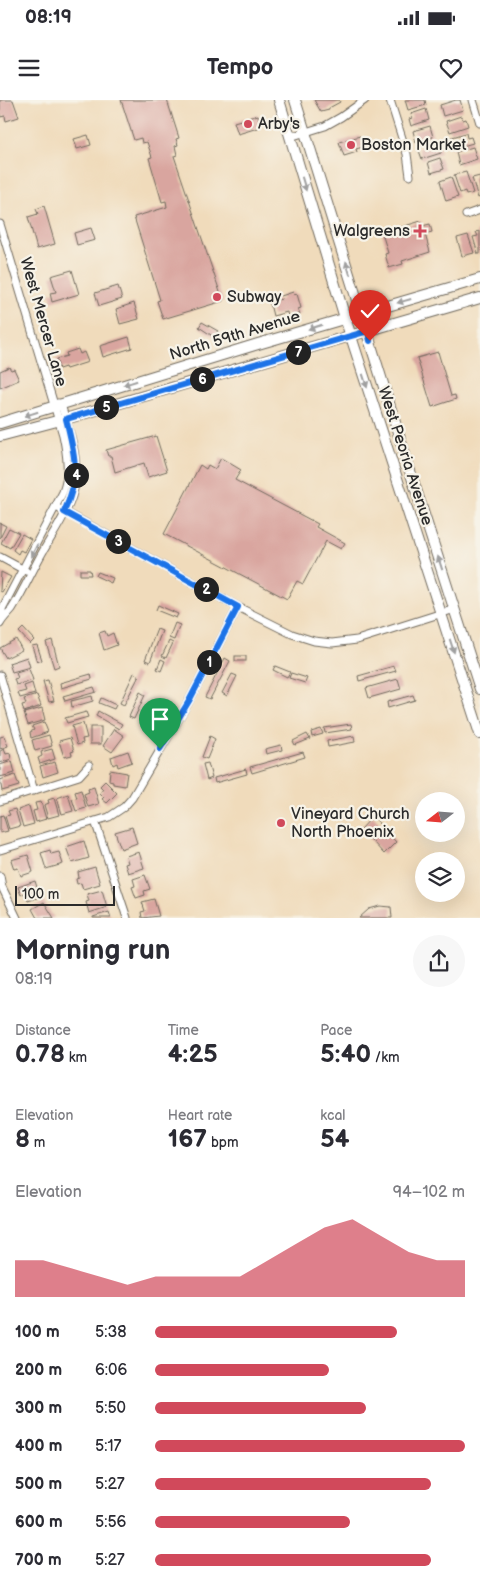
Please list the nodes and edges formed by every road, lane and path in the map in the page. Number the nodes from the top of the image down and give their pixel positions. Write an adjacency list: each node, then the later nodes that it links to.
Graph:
1 (279, 100): 8 (main road, West Peoria Avenue)
2 (296, 100): 7 (main road, West Peoria Avenue)
3 (365, 100): 7 (street)
4 (390, 100): 9 (street)
5 (473, 100): 6 (street)
6 (480, 124)
7 (306, 133): 8 (street); 16 (main road, West Peoria Avenue, one-way to 7)
8 (290, 137): 17 (main road, West Peoria Avenue, one-way to 17)
9 (410, 176)
10 (480, 210): 11 (street)
11 (466, 215)
12 (0, 224): 20 (street, West Mercer Lane)
13 (480, 279): 16 (main road, North 59th Avenue, one-way to 16)
14 (480, 290): 15 (main road)
15 (476, 299): 18 (main road, North 59th Avenue)
16 (362, 313): 17 (main road, North 59th Avenue); 18 (main road, West Peoria Avenue)
17 (345, 318): 19 (main road, West Peoria Avenue); 20 (main road, North 59th Avenue, one-way to 20)
18 (368, 331): 19 (main road, North 59th Avenue); 24 (main road, West Peoria Avenue)
19 (350, 336): 21 (main road, North 59th Avenue); 25 (main road, West Peoria Avenue, one-way to 25)
20 (56, 404): 21 (street, West Mercer Lane); 22 (main road, North 59th Avenue, one-way to 22)
21 (62, 419): 23 (main road, North 59th Avenue); 26 (street, West Mercer Lane); 27 (street, West Mercer Lane)
22 (0, 424)
23 (0, 436)
24 (409, 467): 25 (main road); 32 (main road, West Peoria Avenue, one-way to 24)
25 (394, 472): 33 (main road, West Peoria Avenue)
26 (56, 507): 27 (street); 29 (street, West Mercer Lane, one-way to 29)
27 (64, 512): 30 (street, West Mercer Lane); 31 (street)
28 (0, 557): 29 (street)
29 (24, 570): 30 (street); 34 (street, West Mercer Lane)
30 (31, 574): 34 (street, West Mercer Lane)
31 (238, 607): 33 (street); 42 (street)
32 (454, 609): 33 (street); 36 (main road, West Peoria Avenue)
33 (441, 612): 37 (main road, West Peoria Avenue, one-way to 37)
34 (1, 621)
35 (0, 675): 40 (street)
36 (480, 689)
37 (476, 708): 38 (main road, West Peoria Avenue)
38 (480, 734)
39 (89, 765): 40 (street)
40 (34, 790): 41 (street)
41 (0, 801)
42 (95, 821): 43 (street); 46 (street)
43 (0, 850)
44 (0, 876): 45 (street)
45 (17, 918)
46 (127, 918)

